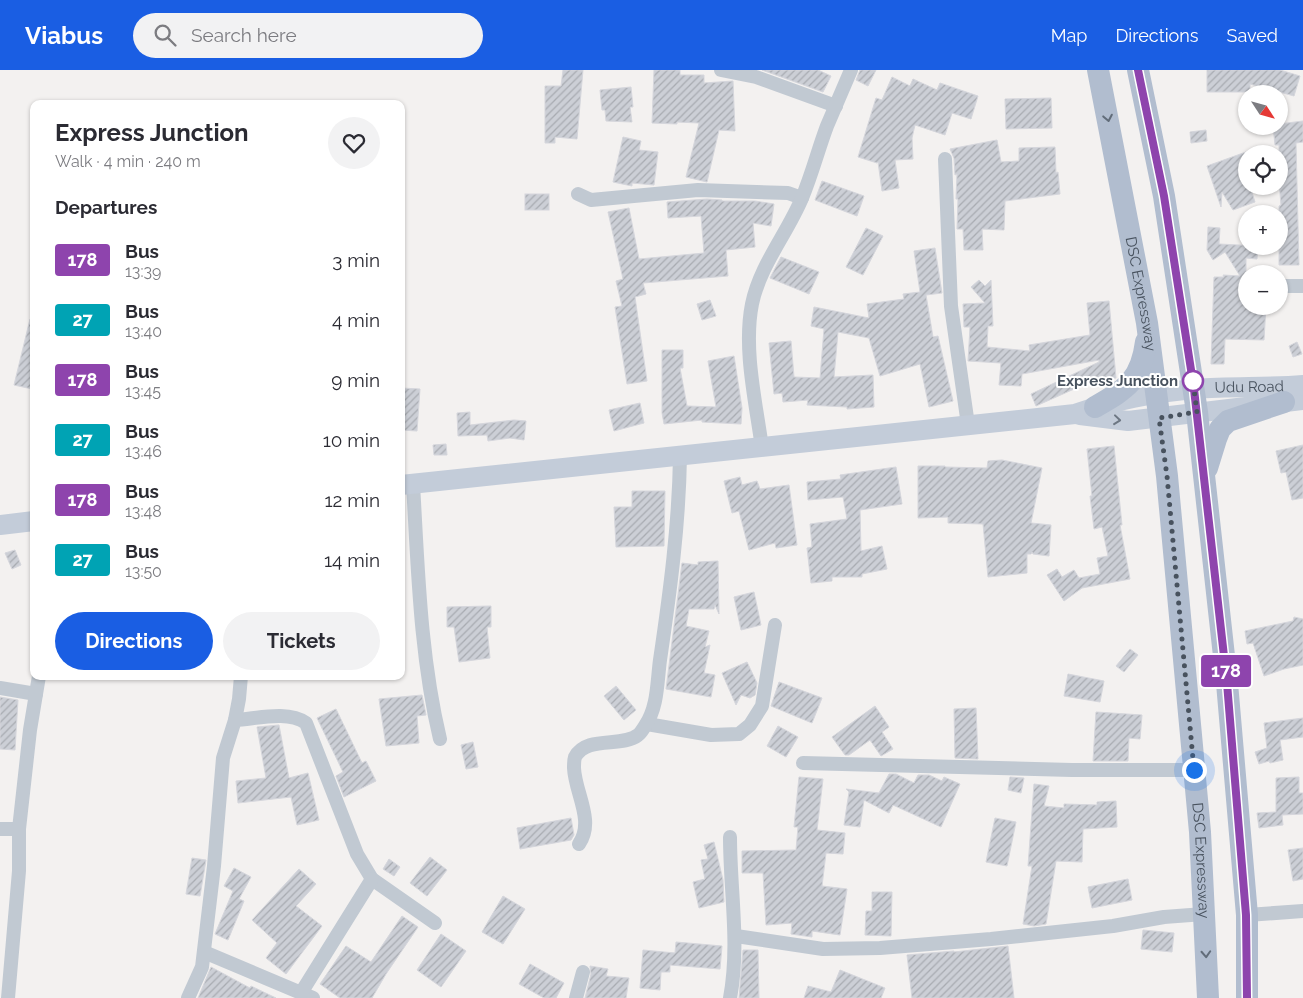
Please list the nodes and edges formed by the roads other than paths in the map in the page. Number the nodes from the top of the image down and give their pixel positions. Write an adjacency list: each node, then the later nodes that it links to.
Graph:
1 (721, 70): 5 (street)
2 (851, 70): 5 (street)
3 (1098, 70): 11 (main road, DSC Expressway, one-way to 11)
4 (1138, 70): 13 (main road)
5 (836, 106): 8 (street)
6 (945, 159): 19 (street)
7 (578, 194): 8 (street)
8 (802, 198): 20 (street)
9 (1288, 286): 10 (street)
10 (1303, 286)
11 (1147, 323): 14 (main road, DSC Expressway); 16 (main road)
12 (1303, 385): 13 (main road, Udu Road)
13 (1194, 389): 14 (main road, Udu Road); 17 (main road)
14 (1156, 394): 16 (main road, Udu Road); 18 (main road, DSC Expressway)
15 (1294, 401): 17 (main road); 22 (main road)
16 (1085, 411): 18 (main road, one-way to 18); 19 (main road)
17 (1197, 412): 18 (main road); 22 (main road)
18 (1159, 418): 35 (main road, DSC Expressway)
19 (968, 425): 20 (main road)
20 (762, 448): 21 (main road)
21 (680, 456): 23 (main road); 32 (street)
22 (1204, 478): 43 (main road)
23 (407, 485): 33 (street)
24 (30, 521): 25 (main road)
25 (0, 525)
26 (775, 625): 32 (street)
27 (38, 680): 30 (street)
28 (242, 680): 31 (street)
29 (0, 688): 30 (street)
30 (36, 694): 37 (street)
31 (235, 720): 40 (street); 46 (street)
32 (647, 724): 39 (street)
33 (440, 739)
34 (803, 763): 35 (street)
35 (1194, 770): 42 (main road, DSC Expressway)
36 (0, 829): 37 (street)
37 (18, 829): 49 (street)
38 (730, 837): 45 (street)
39 (579, 844)
40 (372, 879): 44 (street); 48 (street)
41 (1303, 911): 43 (street)
42 (1204, 914): 45 (street); 53 (main road, DSC Expressway, one-way to 53)
43 (1246, 915): 54 (main road)
44 (434, 923)
45 (736, 936): 52 (street)
46 (204, 952): 48 (street); 50 (street)
47 (583, 972): 51 (street)
48 (306, 995)
49 (8, 998)
50 (188, 998)
51 (576, 998)
52 (730, 998)
53 (1208, 998)
54 (1247, 998)

